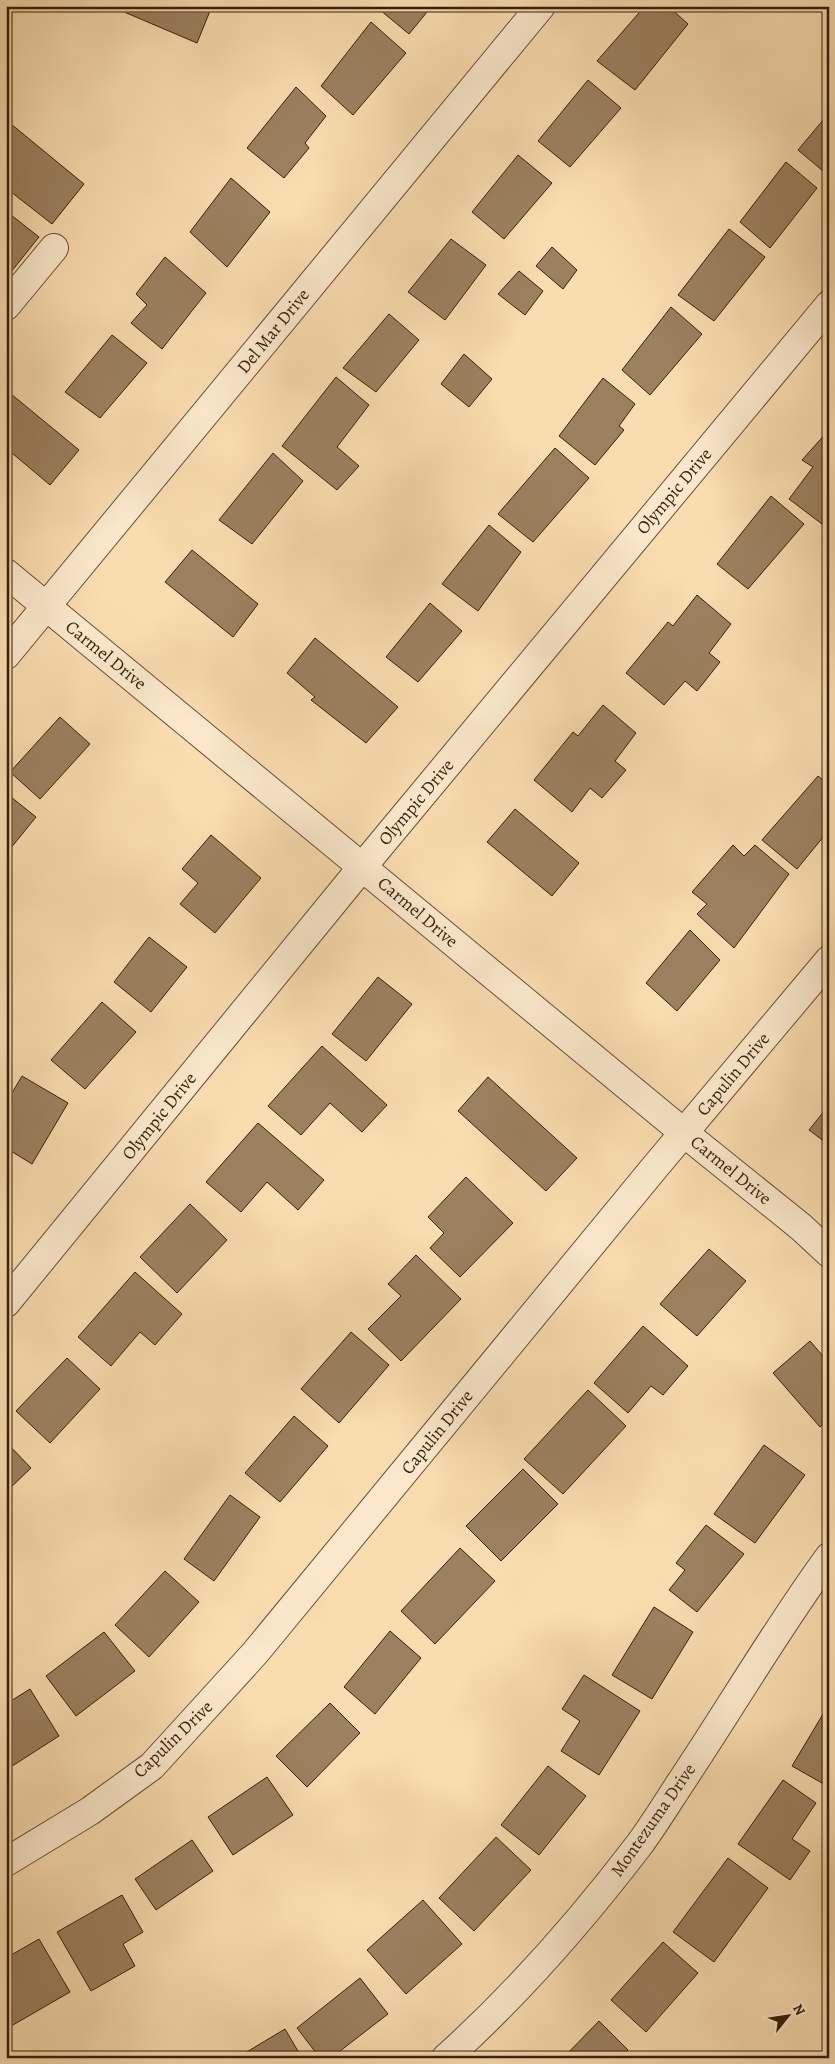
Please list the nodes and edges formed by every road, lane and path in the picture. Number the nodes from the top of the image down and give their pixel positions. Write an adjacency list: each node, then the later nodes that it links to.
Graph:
1 (540, 6): 6 (street, Del Mar Drive)
2 (54, 248): 4 (street)
3 (829, 304): 8 (street, Olympic Drive)
4 (6, 306)
5 (6, 573): 6 (street, Carmel Drive)
6 (46, 606): 7 (street, Del Mar Drive); 8 (street, Carmel Drive)
7 (6, 655)
8 (363, 866): 10 (street, Carmel Drive); 12 (street, Olympic Drive)
9 (829, 960): 10 (street, Capulin Drive)
10 (684, 1132): 11 (street, Carmel Drive); 14 (street, Capulin Drive)
11 (829, 1253)
12 (6, 1303)
13 (829, 1557): 15 (street, Montezuma Drive)
14 (6, 1862)
15 (446, 2058)

